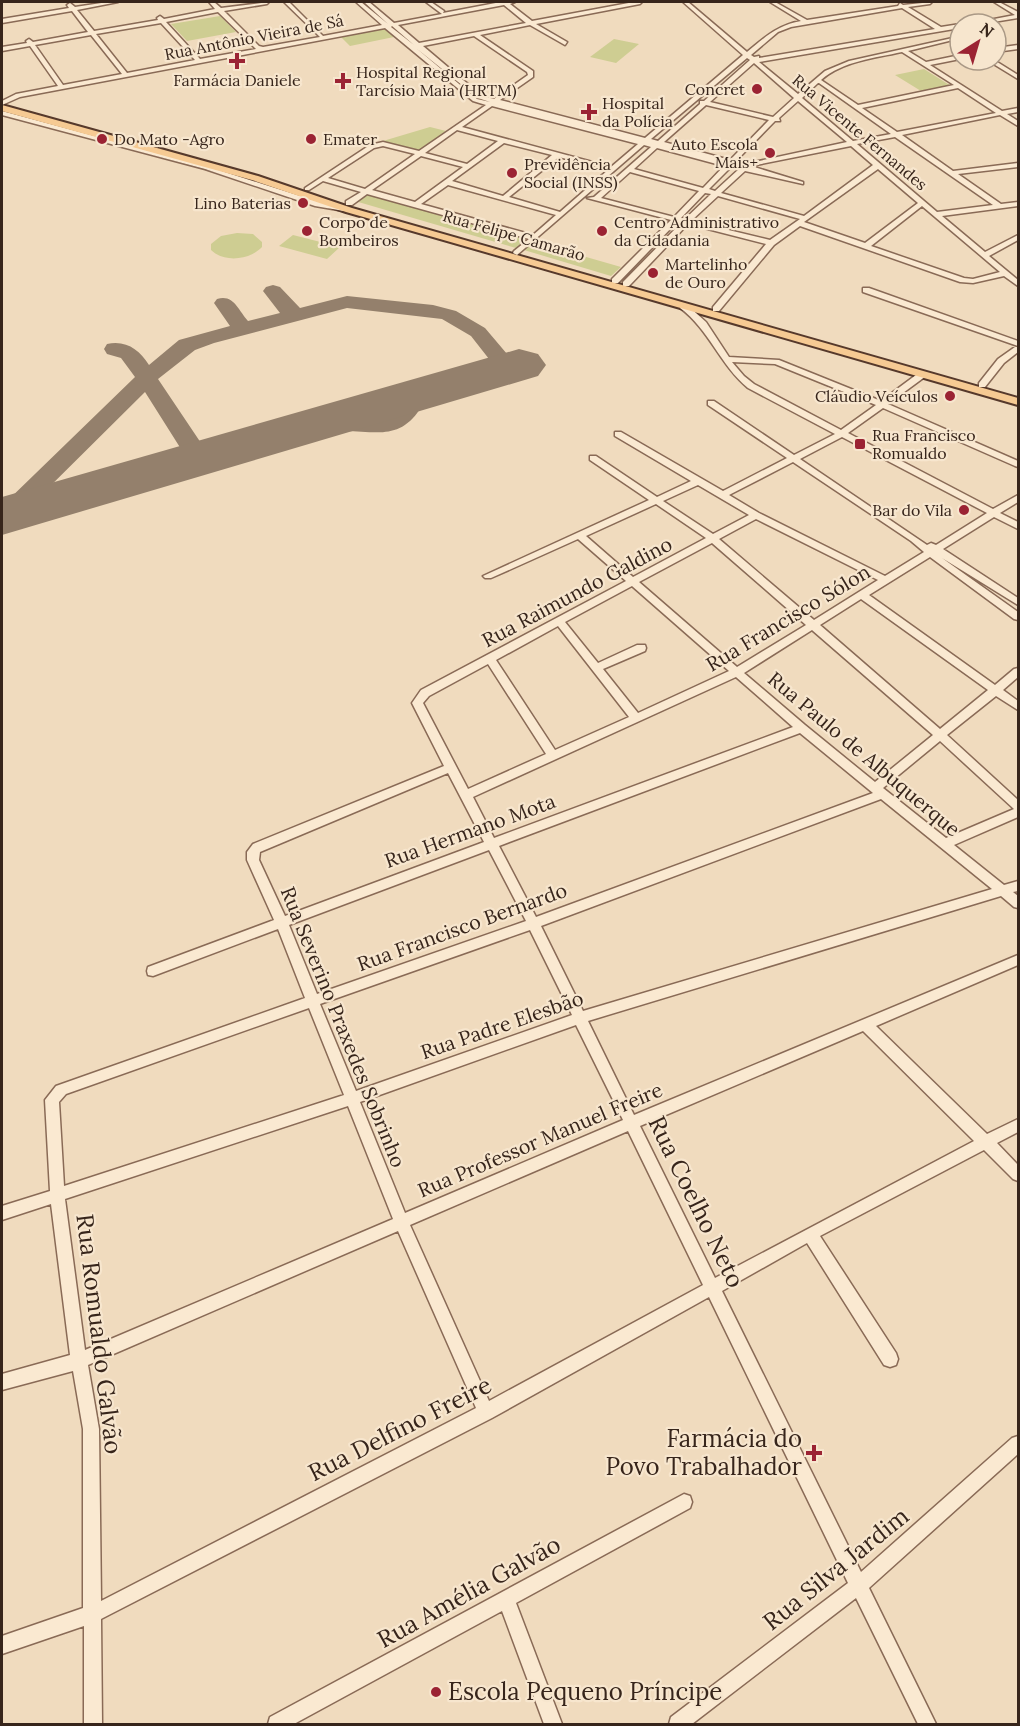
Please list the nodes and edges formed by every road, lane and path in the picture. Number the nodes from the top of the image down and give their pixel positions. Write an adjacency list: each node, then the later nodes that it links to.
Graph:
1 (67, 2): 21 (street)
2 (115, 2): 21 (street)
3 (211, 2): 20 (street)
4 (251, 2): 20 (street)
5 (267, 2): 20 (street)
6 (286, 2): 25 (street)
7 (293, 2): 25 (street)
8 (358, 2): 30 (street)
9 (366, 2): 30 (street)
10 (428, 2): 23 (street)
11 (438, 2): 22 (street)
12 (507, 2): 22 (street, Rua Antônio Vieira de Sá); 29 (street); 30 (street, Rua Antônio Vieira de Sá)
13 (640, 2): 29 (street)
14 (685, 2): 53 (street, Rua Vicente Fernandes)
15 (772, 2): 28 (street)
16 (894, 2): 19 (street)
17 (930, 2): 19 (street)
18 (996, 2): 24 (street)
19 (902, 6): 28 (street); 32 (street)
20 (222, 7): 26 (street); 45 (street)
21 (73, 9): 27 (street); 33 (street)
22 (450, 11): 23 (street, Rua Antônio Vieira de Sá)
23 (441, 12): 30 (street, Rua Antônio Vieira de Sá)
24 (1018, 15)
25 (306, 17): 34 (street)
26 (158, 20): 33 (street); 50 (street); 52 (street)
27 (2, 21)
28 (807, 22): 53 (street)
29 (534, 23): 36 (street); 40 (street)
30 (388, 24): 34 (street, Rua Antônio Vieira de Sá); 42 (street); 45 (street, Rua Antônio Vieira de Sá)
31 (948, 28): 32 (street)
32 (940, 29): 35 (street); 37 (street)
33 (91, 31): 38 (street); 55 (street)
34 (325, 34): 45 (street, Rua Antônio Vieira de Sá)
35 (948, 34)
36 (476, 35): 42 (street); 63 (street)
37 (903, 35): 43 (street); 53 (street)
38 (30, 42): 41 (street); 48 (street)
39 (948, 42): 43 (street)
40 (565, 43)
41 (21, 44): 44 (street); 47 (street)
42 (415, 46): 63 (street)
43 (921, 46): 46 (street)
44 (2, 47)
45 (262, 47): 50 (street, Rua Antônio Vieira de Sá); 55 (street, Rua Antônio Vieira de Sá)
46 (903, 50): 54 (street); 57 (street)
47 (27, 52)
48 (40, 56): 49 (street); 58 (street)
49 (31, 58)
50 (197, 58): 52 (street, Rua Antônio Vieira de Sá)
51 (948, 59): 54 (street)
52 (190, 60): 55 (street, Rua Antônio Vieira de Sá)
53 (752, 60): 61 (street); 62 (street, Rua Vicente Fernandes); 64 (street)
54 (924, 64): 59 (street)
55 (126, 73): 58 (street, Rua Antônio Vieira de Sá)
56 (45, 77): 60 (street)
57 (819, 82): 62 (street); 66 (street)
58 (61, 86): 60 (street, Rua Antônio Vieira de Sá)
59 (960, 86): 66 (street); 68 (street)
60 (52, 88): 65 (street, Rua Antônio Vieira de Sá)
61 (692, 100): 64 (street); 74 (street)
62 (800, 100): 69 (street); 75 (street, Rua Vicente Fernandes)
63 (487, 101): 71 (street); 74 (street)
64 (707, 104): 69 (street); 76 (street)
65 (2, 105): 88 (main road, Rua Felipe Camarão); 89 (main road, Rua Felipe Camarão); 99 (street, Rua Felipe Camarão)
66 (857, 107): 72 (street)
67 (1018, 110): 68 (street)
68 (1001, 113): 70 (street); 72 (street)
69 (778, 120): 79 (street)
70 (1018, 124)
71 (456, 128): 73 (street); 77 (street)
72 (896, 135): 75 (street); 85 (street)
73 (503, 140): 78 (street); 82 (street)
74 (644, 142): 76 (street); 83 (street)
75 (852, 144): 79 (street); 80 (street, Rua Vicente Fernandes)
76 (658, 145): 79 (street); 84 (street)
77 (420, 154): 82 (street); 86 (street); 90 (street)
78 (557, 155): 83 (street); 94 (street)
79 (738, 165): 79 (street); 91 (street); 92 (street)
80 (878, 165): 96 (street, Rua Vicente Fernandes); 104 (street)
81 (1018, 165): 85 (street)
82 (468, 166): 87 (street)
83 (612, 169): 93 (street)
84 (628, 171): 91 (street); 95 (street)
85 (952, 173): 100 (street)
86 (323, 179): 89 (street); 90 (street)
87 (446, 182): 94 (street); 98 (street)
88 (275, 185): 89 (main road); 99 (main road, Rua Felipe Camarão)
89 (307, 189): 99 (main road, Rua Felipe Camarão)
90 (367, 191): 98 (street); 99 (street)
91 (702, 191): 92 (street); 103 (street)
92 (715, 195): 104 (street); 105 (street)
93 (582, 196): 95 (street); 101 (street)
94 (504, 198): 101 (street)
95 (596, 199): 103 (street)
96 (923, 202): 102 (street, Rua Vicente Fernandes); 111 (street)
97 (1018, 204): 100 (street)
98 (416, 205): 109 (street)
99 (348, 206): 106 (main road, Rua Felipe Camarão); 108 (main road, Rua Felipe Camarão)
100 (999, 206): 102 (street)
101 (560, 214): 109 (street)
102 (938, 214): 113 (street, Rua Vicente Fernandes)
103 (677, 220): 105 (street); 115 (street)
104 (802, 220): 110 (street); 111 (street)
105 (686, 222): 110 (street); 115 (street)
106 (458, 236): 108 (main road); 112 (main road, Rua Felipe Camarão)
107 (1018, 237): 113 (street)
108 (445, 238): 118 (main road, Rua Felipe Camarão)
109 (534, 238): 112 (street)
110 (771, 243): 119 (street)
111 (866, 246): 114 (street)
112 (517, 253): 115 (main road, Rua Felipe Camarão)
113 (985, 255): 114 (street, Rua Vicente Fernandes)
114 (1006, 273): 116 (street, Rua Vicente Fernandes)
115 (620, 282): 119 (main road, Rua Felipe Camarão)
116 (1018, 284)
117 (866, 290): 123 (street)
118 (683, 306): 119 (main road, Rua Felipe Camarão); 120 (street)
119 (717, 312): 120 (street); 121 (main road, Rua Felipe Camarão); 122 (main road, Rua Felipe Camarão)
120 (706, 325): 125 (street)
121 (803, 340): 122 (main road); 127 (main road, Rua Felipe Camarão)
122 (836, 342): 126 (main road, Rua Felipe Camarão)
123 (1018, 344)
124 (1018, 349): 129 (street)
125 (727, 359): 133 (street); 135 (street)
126 (893, 359): 127 (main road); 129 (main road, Rua Felipe Camarão)
127 (875, 360): 128 (main road, Rua Felipe Camarão)
128 (923, 374): 129 (main road, Rua Felipe Camarão); 133 (street)
129 (979, 388): 130 (main road); 131 (main road, Rua Felipe Camarão)
130 (1018, 396)
131 (1018, 402)
132 (711, 403): 137 (street)
133 (884, 405): 135 (street); 138 (street)
134 (618, 434): 139 (street)
135 (841, 434): 137 (street); 143 (street)
136 (593, 458): 142 (street)
137 (794, 458): 140 (street); 148 (street)
138 (1018, 464)
139 (699, 481): 140 (street); 142 (street)
140 (723, 495): 144 (street)
141 (1018, 498): 143 (street, Rua Francisco Sólon)
142 (656, 500): 146 (street); 147 (street)
143 (994, 513): 145 (street); 148 (street, Rua Francisco Sólon)
144 (756, 515): 147 (street, Rua Raimundo Galdino); 150 (street)
145 (1018, 526)
146 (580, 536): 149 (street); 151 (street, Rua Paulo de Albuquerque)
147 (714, 539): 151 (street, Rua Raimundo Galdino); 156 (street)
148 (933, 550): 150 (street, Rua Francisco Sólon); 153 (street); 154 (street)
149 (488, 576)
150 (885, 580): 152 (street, Rua Francisco Sólon)
151 (633, 583): 155 (street, Rua Raimundo Galdino); 160 (street, Rua Paulo de Albuquerque)
152 (862, 595): 156 (street, Rua Francisco Sólon); 162 (street)
153 (1018, 602)
154 (1018, 617)
155 (560, 622): 158 (street, Rua Raimundo Galdino); 159 (street)
156 (812, 626): 160 (street, Rua Francisco Sólon); 167 (street)
157 (641, 648): 159 (street)
158 (490, 659): 163 (street, Rua Raimundo Galdino); 168 (street)
159 (598, 667): 165 (street)
160 (737, 672): 165 (street, Rua Francisco Sólon); 166 (street, Rua Paulo de Albuquerque)
161 (1018, 672): 162 (street, Rua Francisco Bernardo)
162 (996, 690): 164 (street); 167 (street, Rua Francisco Bernardo)
163 (417, 703): 169 (street, Rua Coelho Neto)
164 (1018, 706)
165 (637, 719): 168 (street, Rua Francisco Sólon)
166 (801, 728): 170 (street, Rua Paulo de Albuquerque); 174 (street, Rua Hermano Mota)
167 (941, 736): 170 (street, Rua Francisco Bernardo); 172 (street)
168 (553, 757): 171 (street, Rua Francisco Sólon)
169 (452, 767): 171 (street, Rua Coelho Neto); 179 (street, Rua Severino Praxedes Sobrinho)
170 (878, 791): 175 (street, Rua Paulo de Albuquerque); 180 (street, Rua Francisco Bernardo)
171 (467, 795): 174 (street, Rua Coelho Neto)
172 (1018, 806)
173 (1018, 812): 175 (street)
174 (493, 843): 179 (street, Rua Hermano Mota); 180 (street, Rua Coelho Neto)
175 (944, 844): 177 (street, Rua Paulo de Albuquerque)
176 (1018, 886): 177 (street, Rua Padre Elesbão)
177 (1004, 891): 178 (street, Rua Paulo de Albuquerque); 184 (street, Rua Padre Elesbão)
178 (1018, 903)
179 (281, 922): 182 (street, Rua Hermano Mota); 183 (street, Rua Severino Praxedes Sobrinho)
180 (533, 923): 183 (street, Rua Francisco Bernardo); 184 (street, Rua Coelho Neto)
181 (1018, 960): 185 (street, Rua Professor Manuel Freire)
182 (153, 971)
183 (311, 1001): 186 (street, Rua Francisco Bernardo); 187 (street, Rua Severino Praxedes Sobrinho)
184 (580, 1018): 187 (street, Rua Padre Elesbão); 188 (street, Rua Coelho Neto)
185 (866, 1025): 188 (street, Rua Professor Manuel Freire); 190 (street)
186 (55, 1095): 192 (street, Rua Romualdo Galvão)
187 (350, 1099): 192 (street, Rua Padre Elesbão); 194 (street, Rua Severino Praxedes Sobrinho)
188 (631, 1123): 194 (street, Rua Professor Manuel Freire); 196 (street, Rua Coelho Neto)
189 (1018, 1125): 190 (street, Rua Delfino Freire)
190 (988, 1143): 191 (street); 195 (street, Rua Delfino Freire)
191 (1018, 1174)
192 (57, 1195): 193 (street, Rua Padre Elesbão); 198 (street, Rua Romualdo Galvão)
193 (2, 1213)
194 (401, 1221): 198 (street, Rua Professor Manuel Freire); 200 (street, Rua Severino Praxedes Sobrinho)
195 (810, 1234): 196 (street, Rua Delfino Freire); 197 (street)
196 (711, 1288): 200 (street, Rua Delfino Freire); 203 (street, Rua Coelho Neto)
197 (890, 1359)
198 (79, 1361): 199 (street, Rua Professor Manuel Freire); 205 (street, Rua Romualdo Galvão)
199 (2, 1382)
200 (486, 1412): 205 (street, Rua Delfino Freire)
201 (1018, 1444): 203 (street, Rua Silva Jardim)
202 (684, 1502): 204 (street, Rua Amélia Galvão)
203 (858, 1586): 210 (street, Rua Silva Jardim); 211 (street, Rua Coelho Neto)
204 (506, 1599): 208 (street, Rua Amélia Galvão); 209 (street)
205 (93, 1614): 206 (street, Rua Delfino Freire); 207 (street, Rua Romualdo Galvão)
206 (2, 1645)
207 (93, 1725)
208 (277, 1725)
209 (553, 1725)
210 (678, 1725)
211 (927, 1725)

